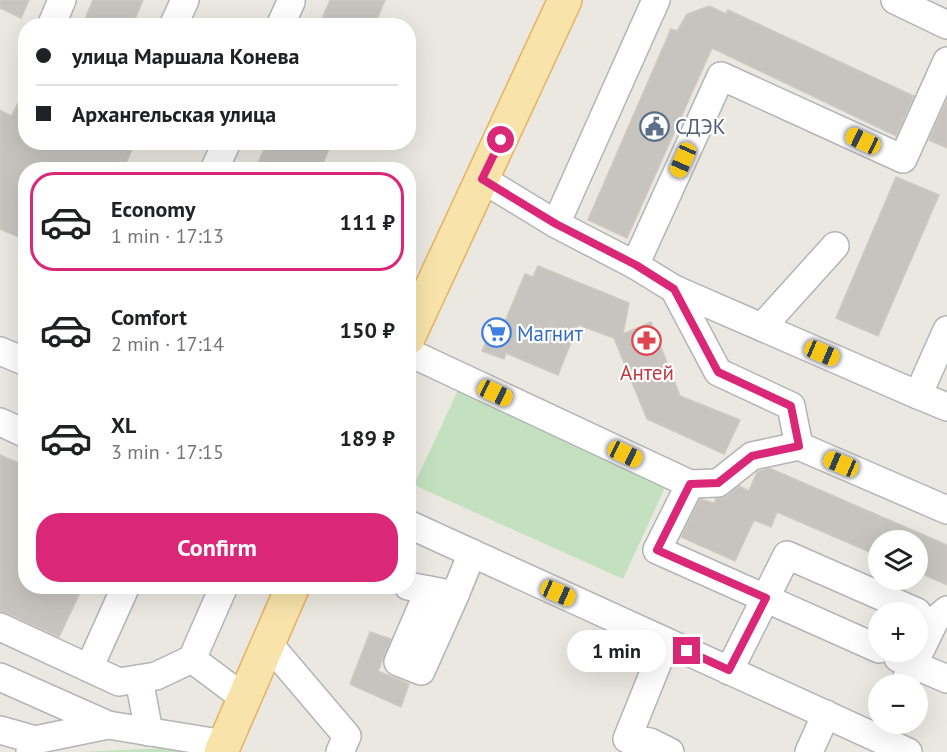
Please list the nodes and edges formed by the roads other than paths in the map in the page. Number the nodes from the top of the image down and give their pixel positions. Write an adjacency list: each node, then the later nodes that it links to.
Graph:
1 (62, 0): 7 (street)
2 (185, 0): 8 (street)
3 (290, 0): 9 (street)
4 (565, 0): 12 (main road)
5 (656, 0): 13 (street)
6 (895, 0): 10 (street)
7 (54, 18)
8 (177, 18)
9 (284, 18)
10 (947, 25)
11 (947, 61): 15 (street)
12 (482, 179): 13 (street); 17 (main road)
13 (556, 224): 15 (street)
14 (835, 246): 18 (street)
15 (636, 265): 16 (street)
16 (674, 289): 18 (street); 27 (street)
17 (416, 321)
18 (762, 327): 23 (street)
19 (947, 330): 23 (street)
20 (0, 351): 22 (street)
21 (416, 356): 28 (street)
22 (18, 359)
23 (918, 395): 24 (street)
24 (947, 407)
25 (0, 422): 26 (street)
26 (18, 430)
27 (799, 446): 28 (street); 29 (street)
28 (690, 484): 37 (street)
29 (947, 510)
30 (416, 528): 31 (street)
31 (472, 553): 36 (street); 40 (street)
32 (419, 588): 36 (street); 36 (street)
33 (122, 594): 45 (street)
34 (220, 594): 43 (street)
35 (289, 594): 41 (main road)
36 (455, 595)
37 (766, 598): 38 (street); 42 (street); 46 (street)
38 (929, 614): 47 (street)
39 (0, 627): 45 (street)
40 (666, 642): 46 (street); 62 (street)
41 (268, 643): 52 (main road); 63 (street)
42 (868, 644)
43 (192, 659): 50 (street); 52 (street)
44 (895, 662): 47 (street)
45 (89, 668): 50 (street)
46 (729, 670): 53 (street)
47 (909, 674)
48 (928, 676): 51 (street)
49 (0, 677): 54 (street)
50 (139, 679): 57 (street)
51 (947, 679)
52 (244, 698): 61 (main road)
53 (826, 714): 55 (street); 64 (street)
54 (108, 725): 57 (street); 60 (street)
55 (868, 727)
56 (0, 730): 60 (street)
57 (149, 732): 61 (street)
58 (886, 734): 65 (street)
59 (0, 746): 60 (street)
60 (32, 746)
61 (223, 748)
62 (655, 748)
63 (340, 752)
64 (809, 752)
65 (908, 752)

